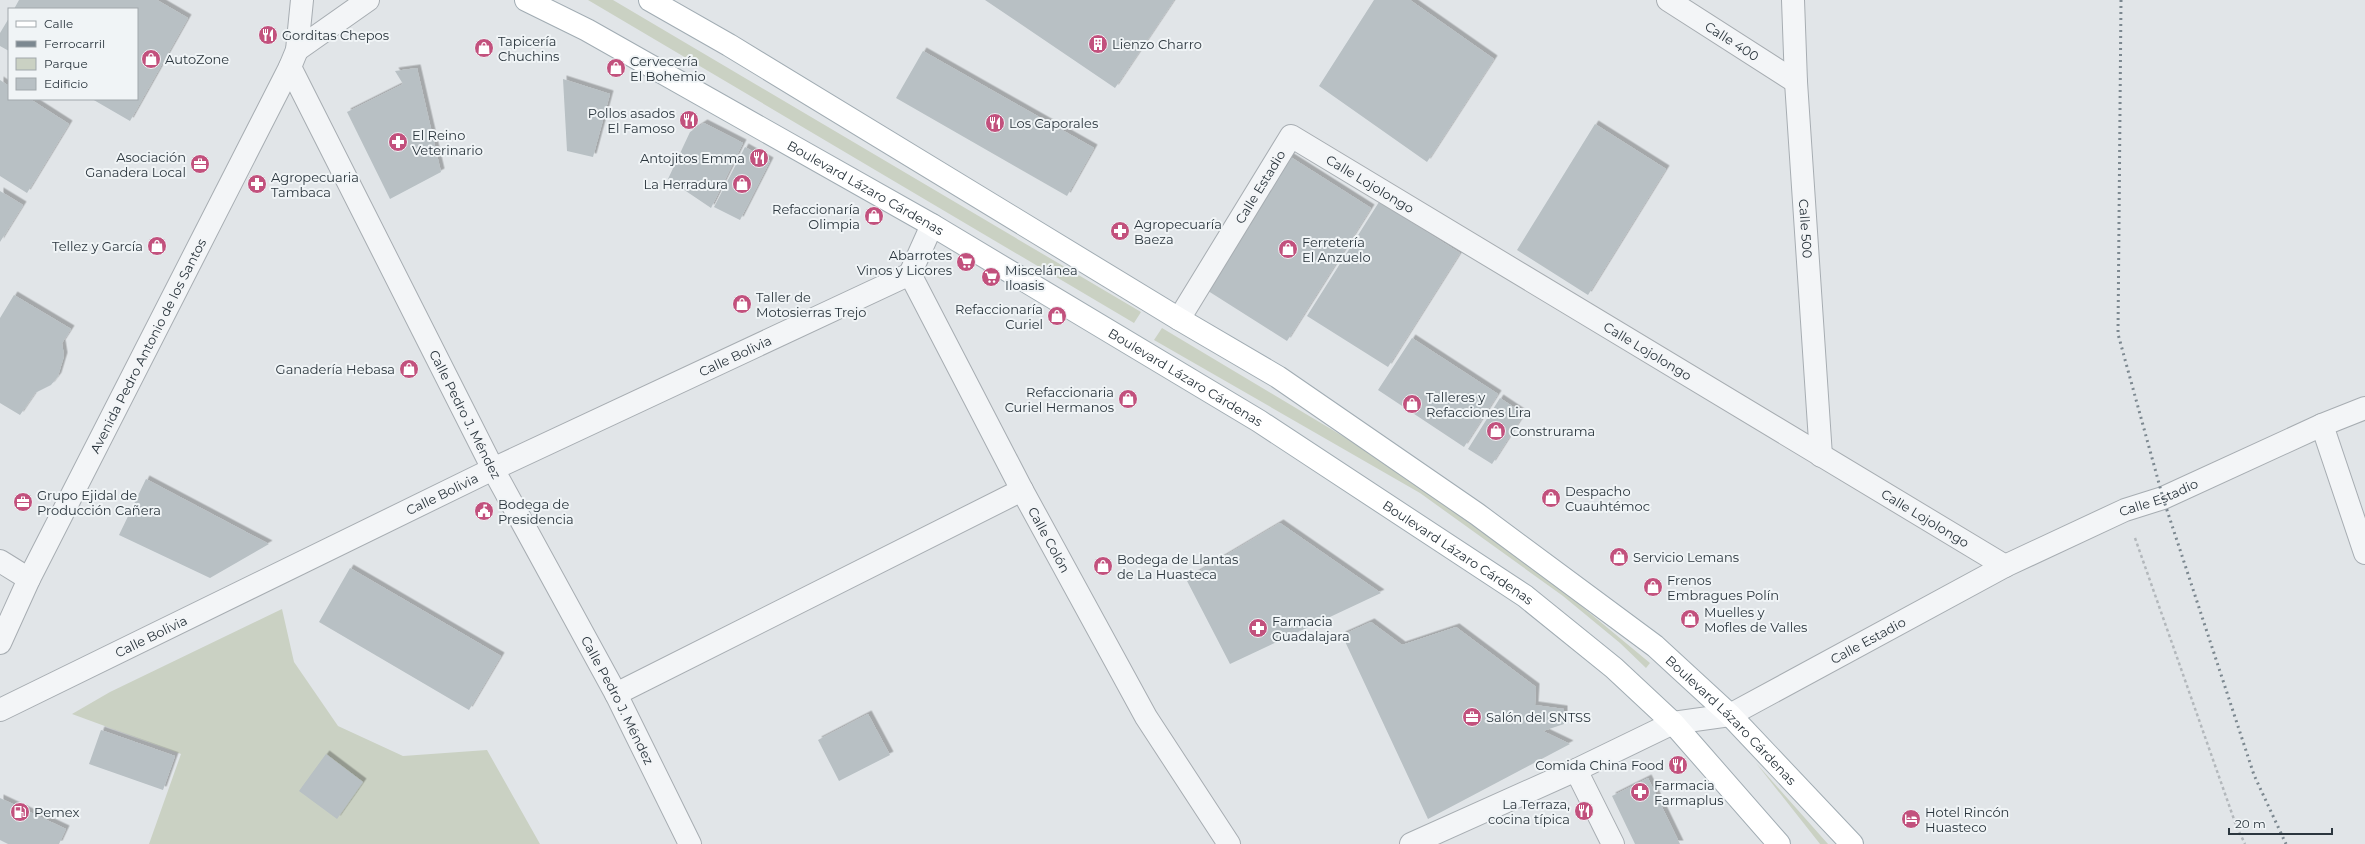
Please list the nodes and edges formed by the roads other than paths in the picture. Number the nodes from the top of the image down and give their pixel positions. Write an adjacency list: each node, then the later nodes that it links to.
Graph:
1 (302, 0): 7 (street)
2 (368, 0): 7 (street)
3 (526, 0): 10 (main road, Boulevard Lázaro Cárdenas)
4 (650, 0): 12 (main road, Boulevard Lázaro Cárdenas)
5 (1668, 0): 8 (street, Calle 400)
6 (1793, 0): 8 (street, Calle 500)
7 (293, 58): 16 (street, Calle Pedro J. Méndez); 21 (street, Avenida Pedro Antonio de los Santos)
8 (1796, 82): 15 (street, Calle 500)
9 (1291, 136): 12 (street, Calle Estadio); 15 (street, Calle Lojolongo)
10 (932, 225): 11 (street); 26 (main road, Boulevard Lázaro Cárdenas)
11 (910, 274): 16 (street, Calle Bolivia); 17 (street, Calle Colón)
12 (1179, 319): 25 (main road, Boulevard Lázaro Cárdenas)
13 (2365, 408): 14 (street, Calle Estadio)
14 (2322, 425): 18 (street); 20 (street, Calle Estadio)
15 (1821, 456): 20 (street, Calle Lojolongo)
16 (493, 469): 23 (street, Calle Pedro J. Méndez); 24 (street, Calle Bolivia)
17 (1022, 490): 23 (street); 29 (street, Calle Colón)
18 (2365, 553)
19 (0, 561): 21 (street)
20 (2005, 566): 25 (street, Calle Estadio)
21 (29, 579): 22 (street, Avenida Pedro Antonio de los Santos)
22 (0, 643)
23 (616, 694): 28 (street, Calle Pedro J. Méndez)
24 (0, 710)
25 (1730, 715): 26 (street, Calle Estadio); 33 (main road, Boulevard Lázaro Cárdenas)
26 (1673, 723): 27 (street, Calle Estadio); 32 (main road, Boulevard Lázaro Cárdenas)
27 (1576, 770): 30 (street, Calle Estadio); 31 (street)
28 (690, 844)
29 (1229, 844)
30 (1411, 844)
31 (1613, 844)
32 (1779, 844)
33 (1852, 844)

